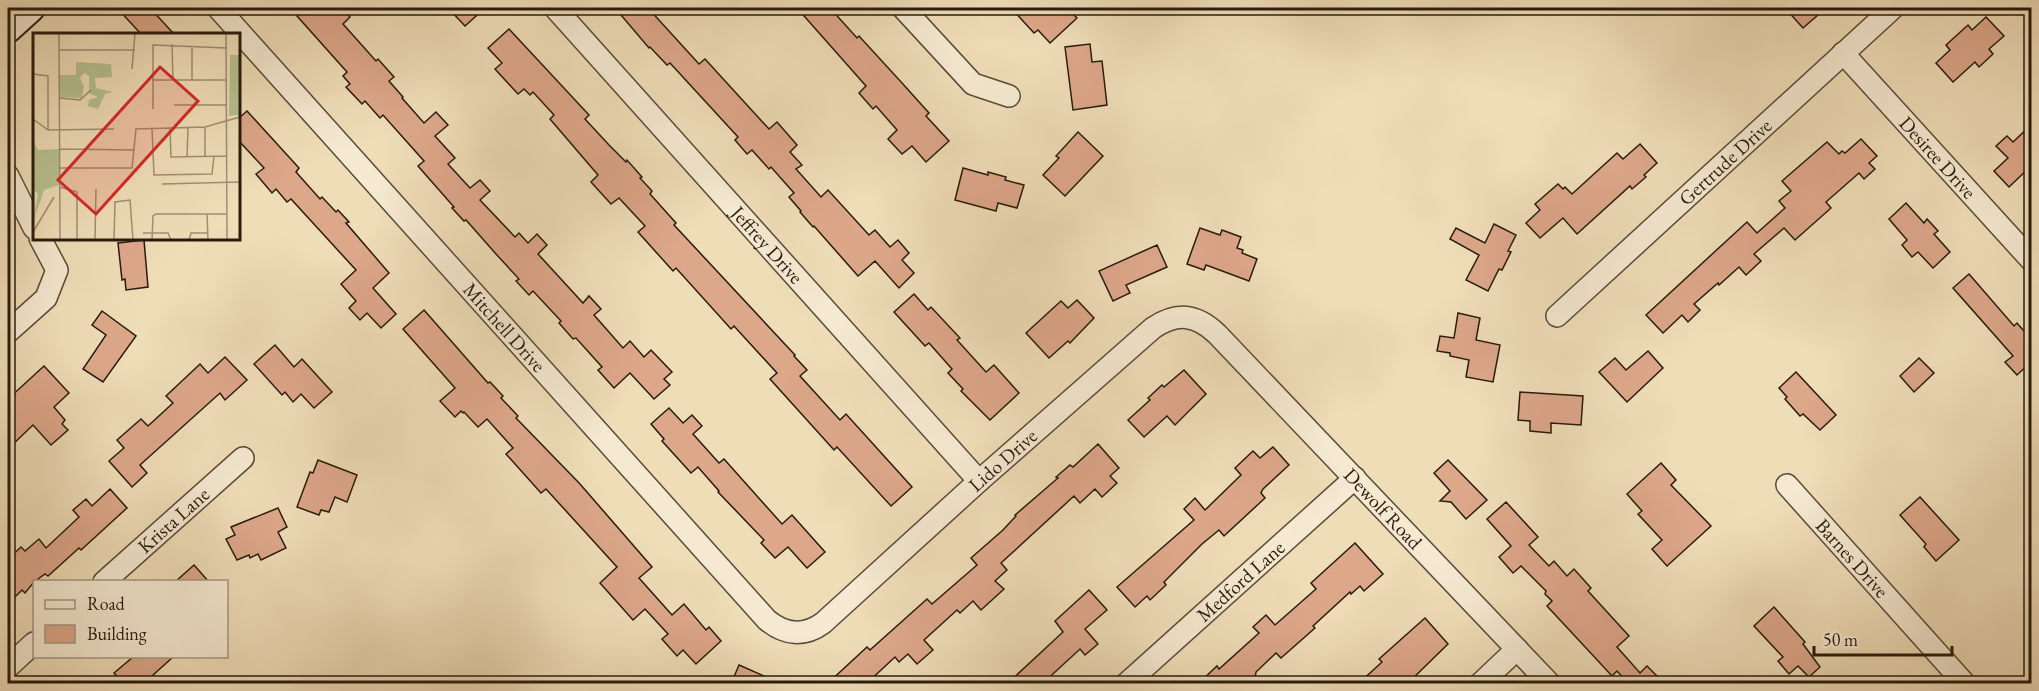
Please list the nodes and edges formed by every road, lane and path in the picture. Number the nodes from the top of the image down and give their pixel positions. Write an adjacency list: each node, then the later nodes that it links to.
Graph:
1 (30, 8): 6 (street)
2 (218, 8): 21 (street, Mitchell Drive)
3 (555, 8): 18 (street, Jeffrey Drive)
4 (903, 8): 8 (street)
5 (1893, 8): 7 (street, Gertrude Drive)
6 (8, 28)
7 (1843, 53): 12 (street, Desiree Drive); 13 (street, Gertrude Drive)
8 (1009, 96)
9 (8, 176): 10 (street)
10 (33, 226)
11 (41, 240): 14 (street)
12 (2027, 247)
13 (1557, 316)
14 (8, 332)
15 (1217, 334): 17 (street, Dewolf Road); 18 (street, Lido Drive)
16 (243, 458): 20 (street, Krista Lane)
17 (1355, 478): 23 (street, Dewolf Road); 25 (street, Medford Lane)
18 (979, 481): 21 (street, Lido Drive)
19 (1787, 485): 28 (street, Barnes Drive)
20 (106, 580)
21 (798, 633)
22 (33, 644): 24 (street)
23 (1517, 649): 26 (street); 27 (street, Dewolf Road)
24 (8, 667)
25 (1126, 684)
26 (1480, 684)
27 (1550, 684)
28 (1965, 684)

